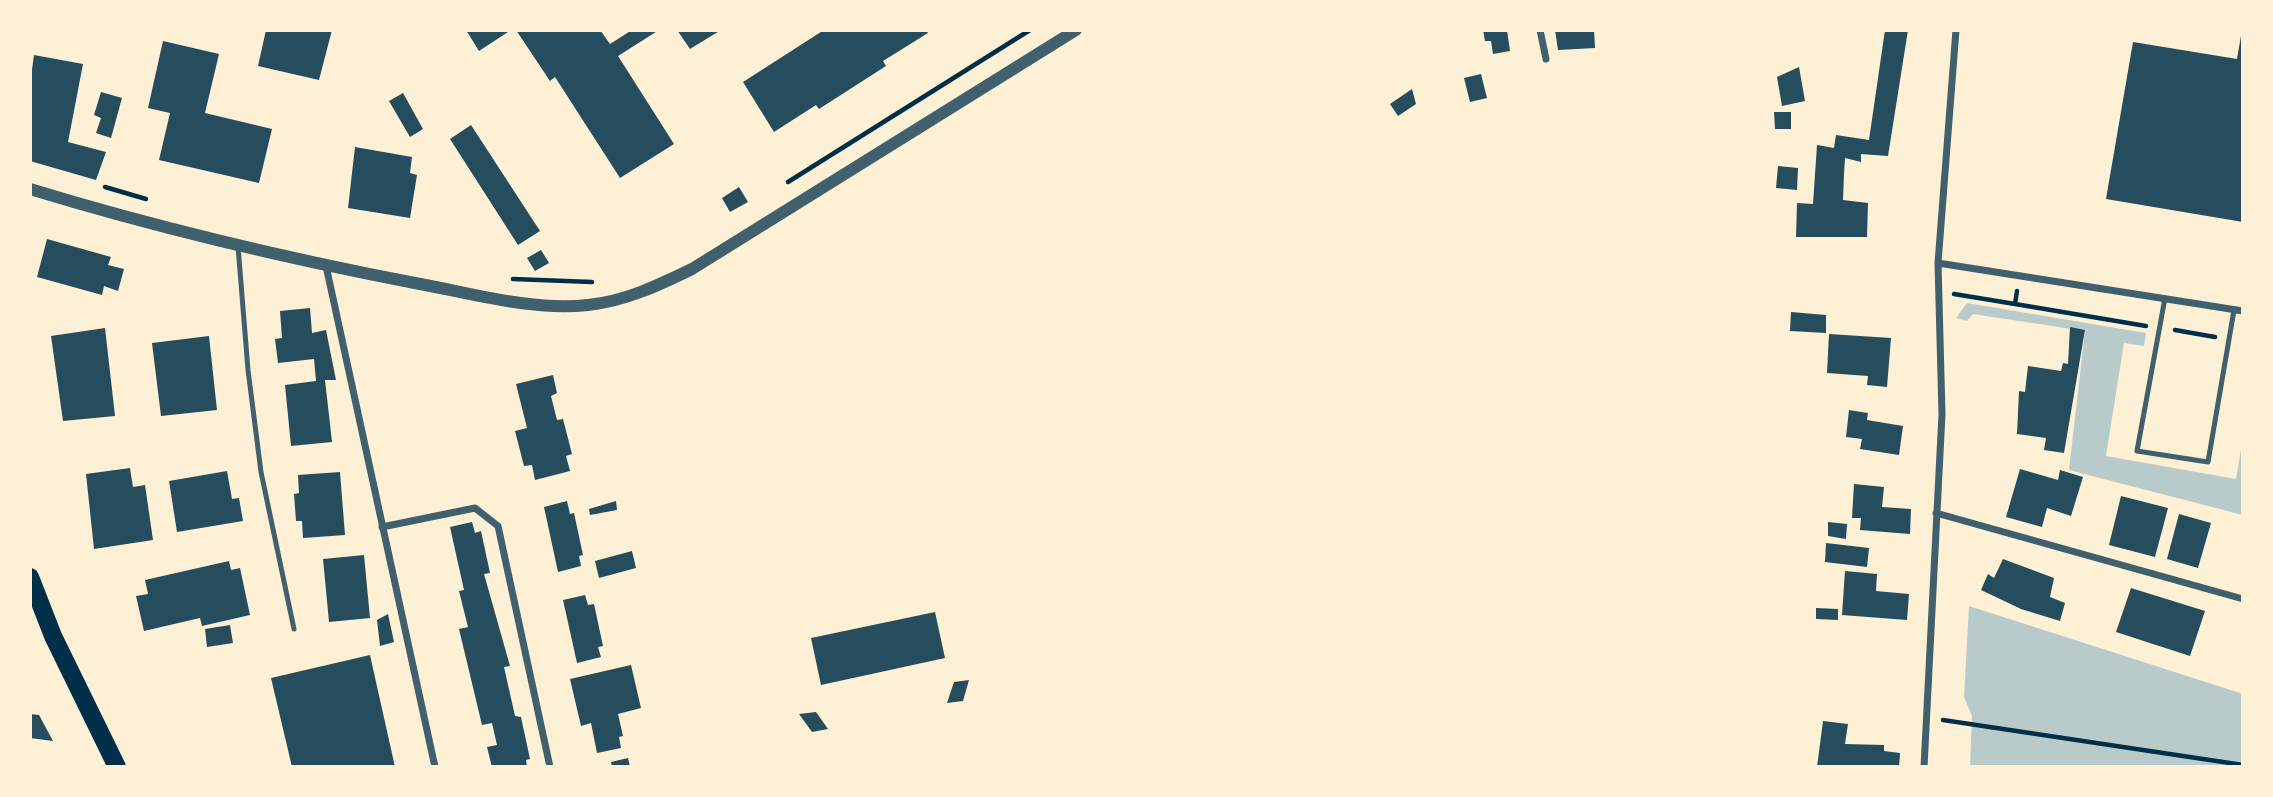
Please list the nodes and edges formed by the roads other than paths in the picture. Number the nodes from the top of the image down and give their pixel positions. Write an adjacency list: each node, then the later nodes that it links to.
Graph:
1 (1076, 30): 8 (street)
2 (1540, 30): 4 (street)
3 (1956, 30): 7 (street)
4 (1545, 58)
5 (30, 189): 6 (street)
6 (238, 246): 8 (street); 16 (lane)
7 (1938, 263): 9 (street); 12 (street)
8 (326, 266): 13 (street)
9 (2165, 298): 10 (street); 10 (lane)
10 (2234, 310): 11 (street)
11 (2243, 311)
12 (1936, 513): 15 (street); 20 (street)
13 (382, 527): 18 (street); 19 (street)
14 (30, 576): 17 (main road)
15 (2243, 599)
16 (294, 629)
17 (117, 767)
18 (435, 767)
19 (550, 767)
20 (1924, 767)

